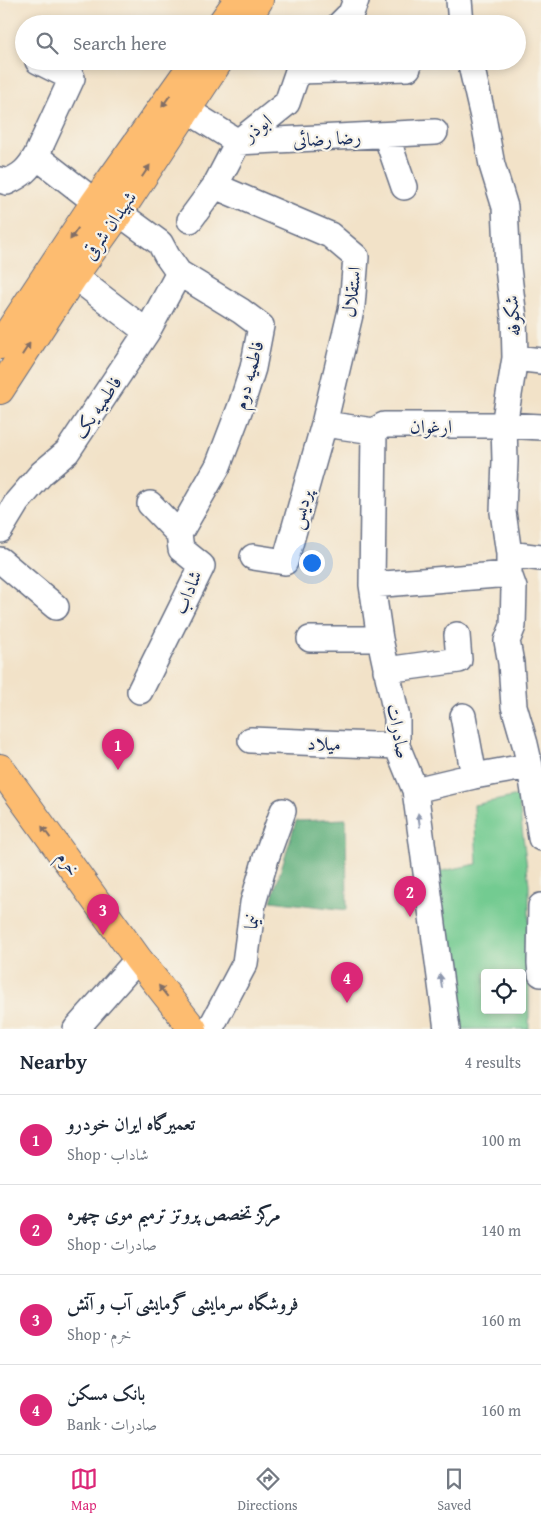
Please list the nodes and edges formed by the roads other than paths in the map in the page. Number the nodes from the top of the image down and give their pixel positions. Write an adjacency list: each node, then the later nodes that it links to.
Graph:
1 (238, 0): 5 (main road)
2 (259, 0): 6 (main road)
3 (356, 0): 7 (street)
4 (459, 0): 8 (street)
5 (227, 15)
6 (250, 15)
7 (349, 15)
8 (460, 15)
9 (56, 70): 18 (street)
10 (189, 70): 22 (main road, شهیدان شرقی, one-way to 22)
11 (213, 70): 14 (main road, شهیدان شرقی)
12 (300, 70): 17 (street, ابوذر)
13 (472, 70): 28 (street, شکوفه)
14 (187, 110): 17 (street); 22 (main road, شهیدان شرقی, one-way to 14)
15 (435, 132): 16 (street, رضا رضائی)
16 (386, 135): 17 (street, رضا رضائی); 21 (street, رضا رضائی)
17 (238, 142): 20 (street, ابوذر)
18 (36, 156): 19 (street); 22 (street, فاطمیه دوم)
19 (0, 180)
20 (215, 186): 23 (street, ابوذر); 31 (street, استقلال)
21 (404, 187)
22 (107, 207): 24 (street, فاطمیه دوم); 25 (main road, شهیدان شرقی); 27 (main road, شهیدان شرقی, one-way to 27)
23 (190, 220)
24 (179, 273): 26 (street, فاطمیه یک); 37 (street, فاطمیه دوم)
25 (74, 276): 26 (street); 30 (main road, شهیدان شرقی, one-way to 25)
26 (146, 332): 36 (street, فاطمیه یک)
27 (0, 345)
28 (515, 358): 29 (street); 32 (street, شکوفه)
29 (541, 361)
30 (0, 390)
31 (324, 424): 34 (street, ارغوان); 38 (street, پردیس)
32 (504, 425): 33 (street, ارغوان); 34 (street, ارغوان); 41 (street, شکوفه)
33 (541, 427)
34 (374, 431): 42 (street, صادرات)
35 (150, 504): 37 (street, شاداب)
36 (0, 530)
37 (179, 534): 48 (street, شاداب)
38 (253, 557)
39 (541, 558): 41 (street)
40 (0, 560): 43 (street)
41 (509, 564): 42 (street); 52 (street, شکوفه)
42 (372, 586): 46 (street, صادرات)
43 (56, 607)
44 (457, 635): 47 (street)
45 (310, 639): 46 (street)
46 (380, 639): 47 (street, صادرات)
47 (386, 670): 51 (street, صادرات)
48 (140, 691)
49 (463, 716): 54 (street)
50 (251, 740): 51 (street, میلاد)
51 (398, 746): 55 (street, صادرات)
52 (530, 766): 54 (street); 57 (street, شکوفه)
53 (0, 768): 60 (main road, خرم, one-way to 53)
54 (474, 776): 55 (street)
55 (415, 790): 65 (street, صادرات, one-way to 55)
56 (283, 810): 64 (street, نیما)
57 (541, 838)
58 (541, 906): 59 (street)
59 (541, 932): 61 (street)
60 (138, 959): 62 (street); 63 (main road, خرم, one-way to 60)
61 (541, 974)
62 (76, 1029)
63 (193, 1029)
64 (210, 1029)
65 (447, 1029)

